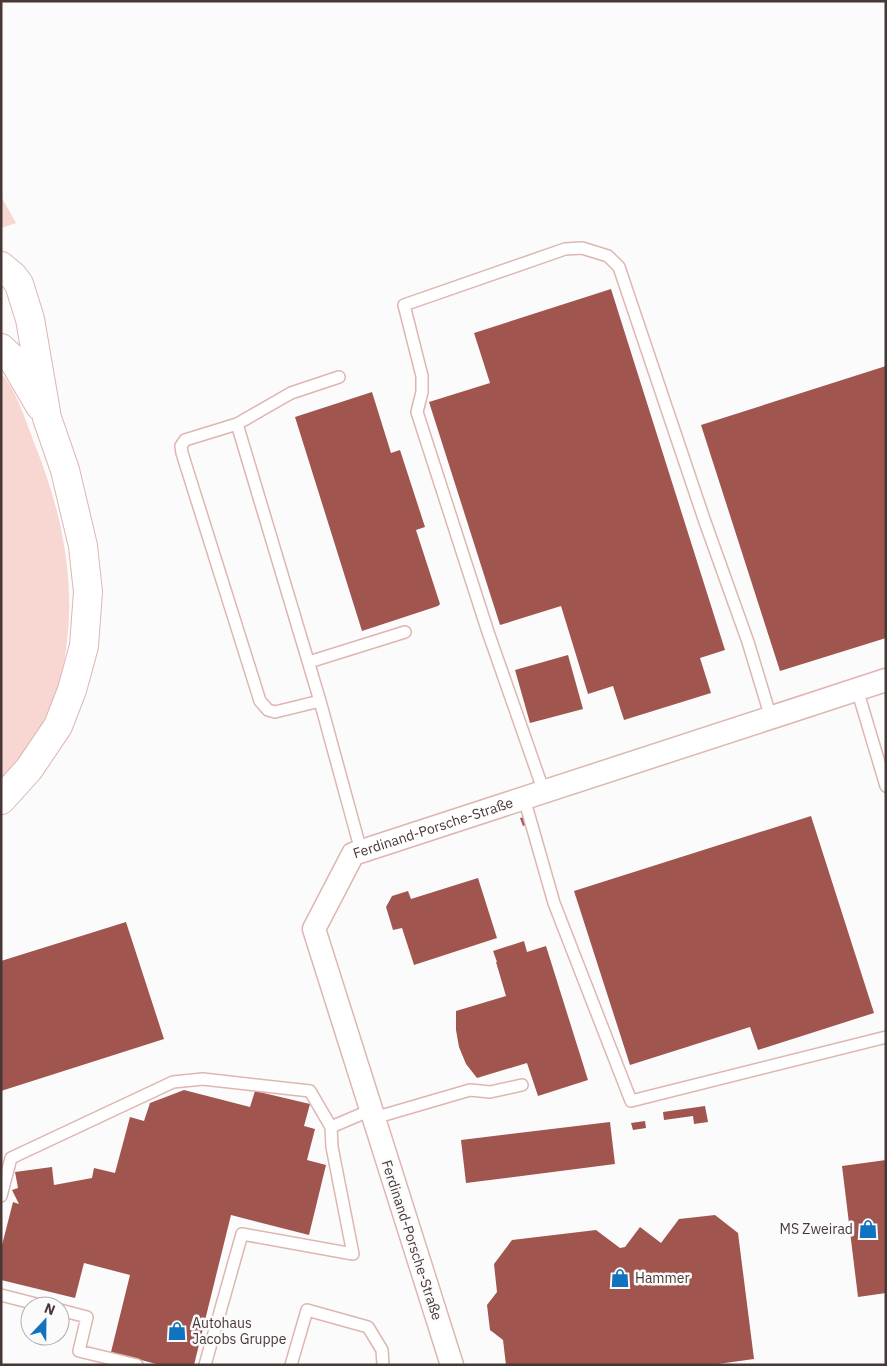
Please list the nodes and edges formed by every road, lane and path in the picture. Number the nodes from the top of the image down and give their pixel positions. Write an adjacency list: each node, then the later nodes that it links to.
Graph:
1 (1, 266): 4 (main road)
2 (1, 348): 4 (main road)
3 (339, 377): 5 (lane)
4 (47, 418): 14 (main road)
5 (237, 424): 7 (lane); 10 (lane)
6 (405, 632): 7 (lane)
7 (308, 662): 10 (lane)
8 (886, 680): 9 (street, Ferdinand-Porsche-Straße)
9 (857, 689): 11 (street, Ferdinand-Porsche-Straße); 12 (lane)
10 (320, 701): 15 (lane)
11 (771, 718): 13 (street, Ferdinand-Porsche-Straße); 13 (lane)
12 (886, 786)
13 (534, 795): 15 (street, Ferdinand-Porsche-Straße); 16 (lane)
14 (1, 800)
15 (361, 851): 18 (street, Ferdinand-Porsche-Straße)
16 (886, 1037)
17 (522, 1085): 18 (lane)
18 (372, 1114): 19 (lane); 28 (street, Ferdinand-Porsche-Straße)
19 (331, 1127): 20 (lane); 25 (lane)
20 (1, 1196)
21 (1, 1295): 22 (lane)
22 (20, 1300)
23 (70, 1313): 24 (lane)
24 (137, 1365)
25 (206, 1365)
26 (291, 1365): 27 (lane)
27 (383, 1365)
28 (452, 1365)

